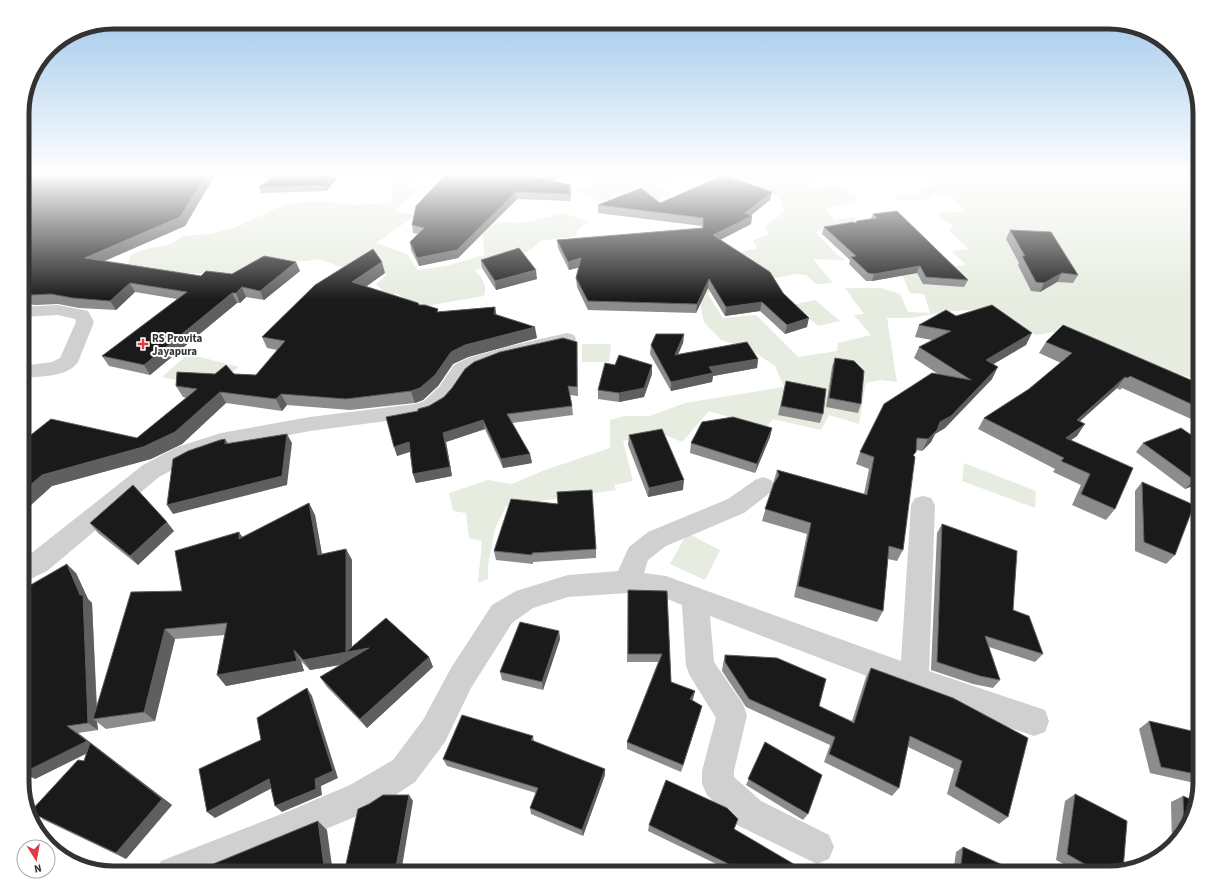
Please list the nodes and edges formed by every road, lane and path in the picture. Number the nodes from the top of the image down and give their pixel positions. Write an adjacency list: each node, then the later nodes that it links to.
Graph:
1 (29, 312): 3 (street)
2 (567, 338): 6 (street)
3 (29, 371)
4 (763, 486): 7 (street)
5 (923, 505): 9 (street)
6 (29, 568)
7 (627, 582): 8 (street); 12 (street)
8 (695, 598): 9 (street); 11 (street)
9 (914, 680): 10 (street)
10 (1034, 721)
11 (817, 847)
12 (193, 866)

